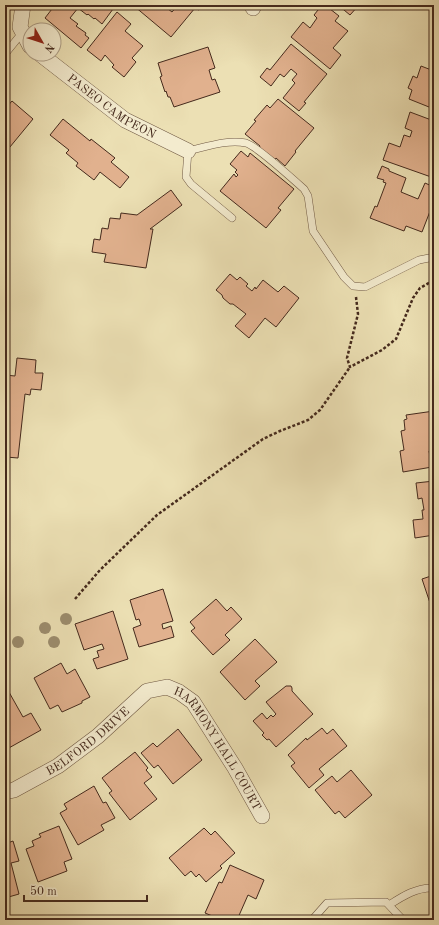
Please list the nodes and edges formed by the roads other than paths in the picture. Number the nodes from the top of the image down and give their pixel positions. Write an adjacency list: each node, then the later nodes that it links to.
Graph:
1 (23, 5): 2 (street)
2 (22, 33): 3 (lane)
3 (5, 54)
4 (50, 62): 5 (street, PASEO CAMPEON)
5 (188, 151): 6 (lane); 7 (lane)
6 (232, 218)
7 (434, 257)
8 (167, 687): 9 (street, BELFORD DRIVE); 10 (street, HARMONY HALL COURT)
9 (5, 792)
10 (262, 816)
11 (434, 888): 12 (lane)
12 (389, 905): 13 (lane); 14 (lane)
13 (312, 920)
14 (403, 920)

